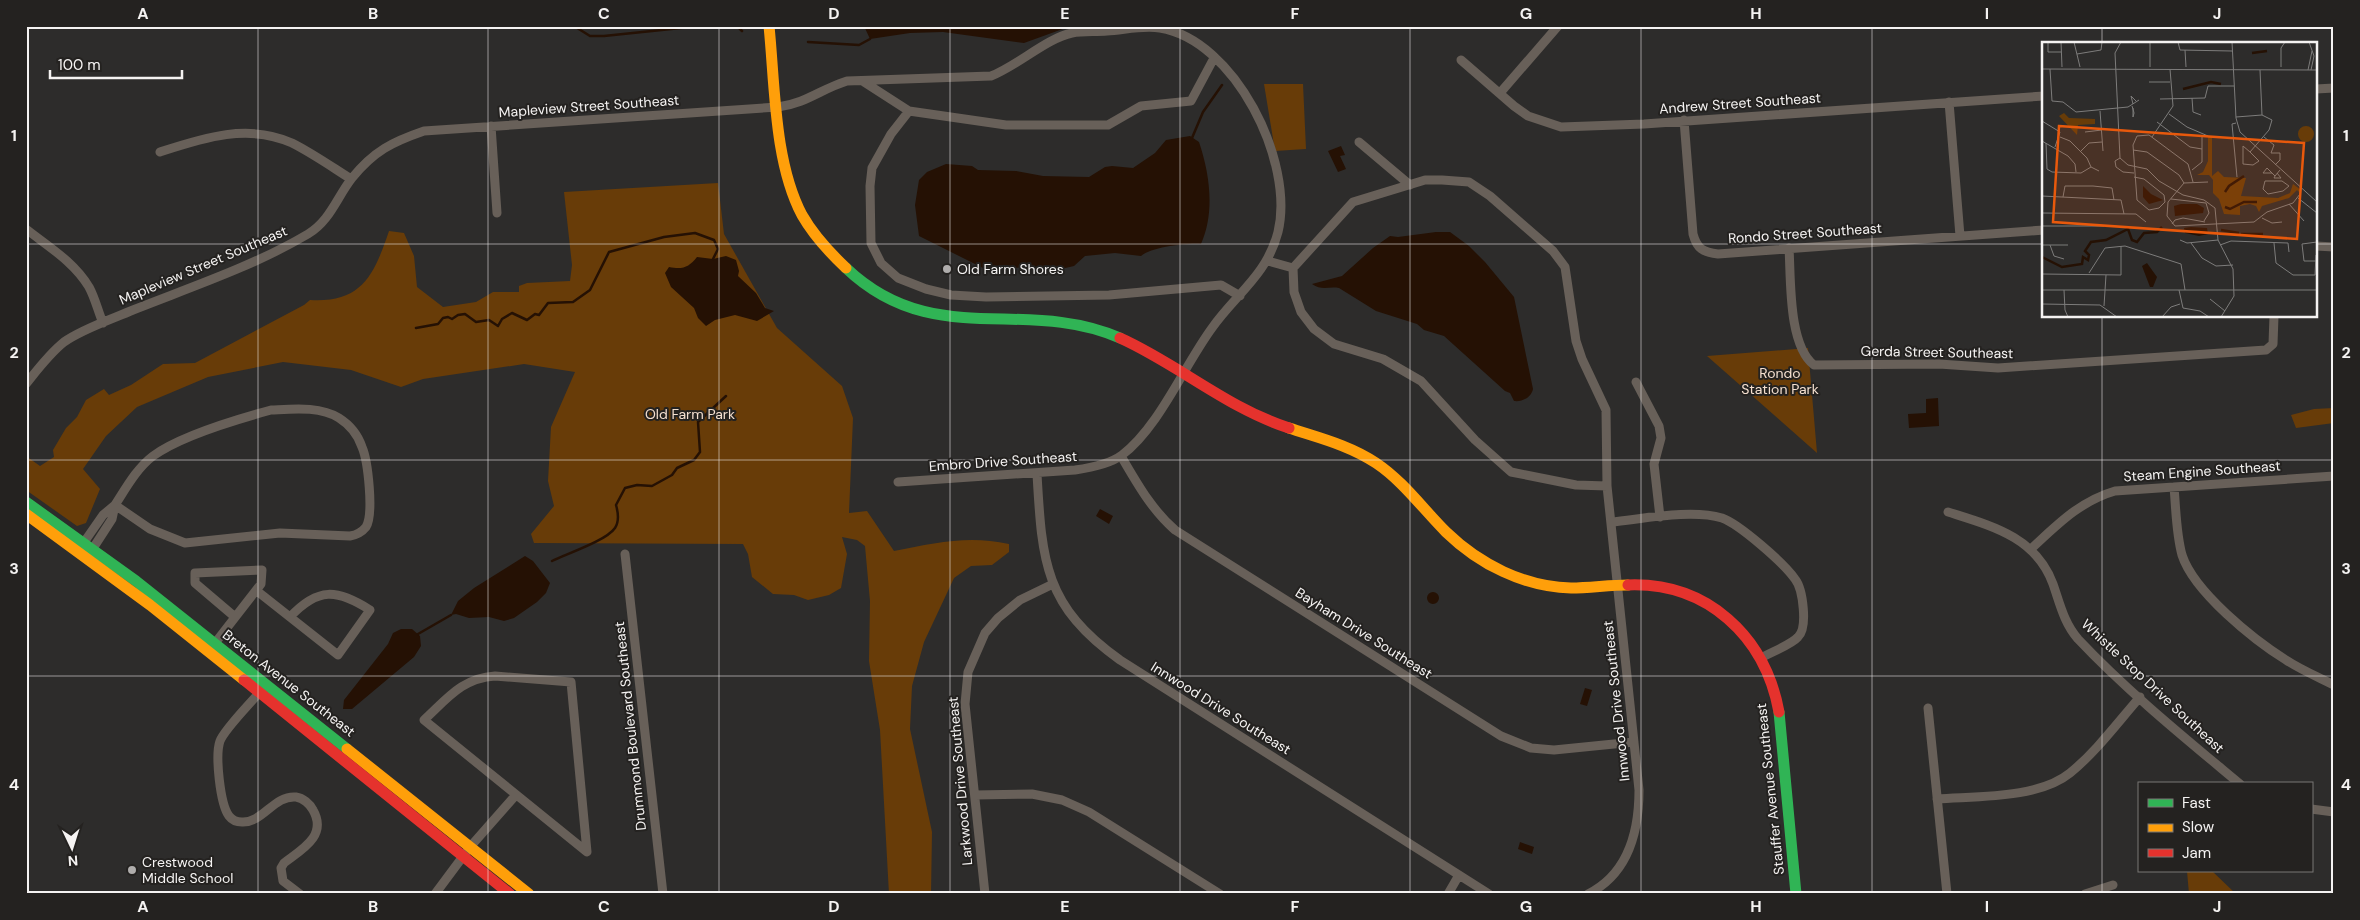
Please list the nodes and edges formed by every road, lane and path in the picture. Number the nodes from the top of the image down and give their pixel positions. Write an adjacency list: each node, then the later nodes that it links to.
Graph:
1 (769, 26): 11 (street, Stauffer Avenue Southeast)
2 (1558, 26): 8 (street)
3 (1214, 58): 5 (street, Mapleview Street Southeast); 12 (street); 26 (street, Mapleview Street Southeast)
4 (1461, 60): 8 (street, Andrew Street Southeast)
5 (864, 82): 11 (street, Mapleview Street Southeast); 12 (street)
6 (2334, 88): 7 (street)
7 (2318, 89)
8 (1500, 93): 13 (street, Andrew Street Southeast)
9 (2042, 96): 10 (street, Andrew Street Southeast)
10 (1950, 102): 13 (street, Andrew Street Southeast); 22 (street)
11 (778, 107): 14 (street, Mapleview Street Southeast); 31 (street, Stauffer Avenue Southeast)
12 (909, 111): 28 (street)
13 (1684, 120): 25 (street, Rondo Street Southeast)
14 (491, 126): 17 (street, Mapleview Street Southeast); 19 (street)
15 (1359, 142): 18 (street)
16 (160, 152): 17 (street)
17 (351, 179): 30 (street, Mapleview Street Southeast)
18 (1410, 185): 27 (street, Innwood Drive Southeast); 38 (street, Innwood Drive Southeast)
19 (497, 213)
20 (26, 230): 30 (street)
21 (2042, 230): 22 (street, Rondo Street Southeast)
22 (1960, 236): 25 (street, Rondo Street Southeast)
23 (2318, 246): 24 (street)
24 (2334, 247)
25 (1789, 248): 29 (street, Gerda Street Southeast)
26 (1268, 262): 27 (street); 28 (street, Embro Drive Southeast)
27 (1293, 268): 38 (street)
28 (1240, 296): 31 (street, Embro Drive Southeast)
29 (2274, 318)
30 (103, 323): 33 (street, Mapleview Street Southeast)
31 (1184, 371): 34 (street, Embro Drive Southeast); 50 (street, Stauffer Avenue Southeast)
32 (1636, 382): 44 (street)
33 (26, 384)
34 (1121, 456): 35 (street, Embro Drive Southeast); 60 (street, Bayham Drive Southeast)
35 (1037, 474): 37 (street, Embro Drive Southeast); 49 (street, Innwood Drive Southeast)
36 (2334, 476): 39 (street, Steam Engine Southeast)
37 (898, 482)
38 (1607, 486): 45 (street, Innwood Drive Southeast)
39 (2174, 487): 46 (street, Steam Engine Southeast); 56 (street)
40 (26, 502): 47 (street, Breton Avenue Southeast)
41 (116, 505): 41 (street); 47 (street)
42 (1948, 512): 46 (street, Whistle Stop Drive Southeast)
43 (26, 514): 47 (street, Breton Avenue Southeast)
44 (1660, 518): 45 (street); 55 (street)
45 (1611, 522): 50 (street, Innwood Drive Southeast)
46 (2031, 549): 58 (street, Whistle Stop Drive Southeast)
47 (85, 550): 54 (street, Breton Avenue Southeast)
48 (625, 554): 74 (street, Drummond Boulevard Southeast)
49 (1052, 584): 62 (street, Larkwood Drive Southeast); 68 (street, Innwood Drive Southeast)
50 (1618, 585): 55 (street, Stauffer Avenue Southeast); 60 (street, Innwood Drive Southeast)
51 (257, 591): 52 (street); 52 (street); 53 (street)
52 (235, 617): 54 (street)
53 (290, 617): 53 (street)
54 (211, 647): 57 (street, Breton Avenue Southeast)
55 (1761, 658): 80 (street, Stauffer Avenue Southeast)
56 (2334, 685)
57 (264, 688): 67 (street, Breton Avenue Southeast); 70 (street)
58 (2140, 697): 61 (street, Whistle Stop Drive Southeast); 64 (street)
59 (1928, 708): 64 (street)
60 (1634, 742): 79 (street, Innwood Drive Southeast)
61 (2238, 782)
62 (975, 795): 75 (street, Larkwood Drive Southeast); 76 (street)
63 (515, 796): 63 (street); 67 (street)
64 (1936, 800): 81 (street)
65 (2312, 809): 66 (street)
66 (2334, 812)
67 (467, 852): 71 (street); 72 (street, Breton Avenue Southeast); 73 (street, Breton Avenue Southeast)
68 (1459, 875): 77 (street); 78 (street, Innwood Drive Southeast)
69 (2113, 885): 82 (street)
70 (300, 894)
71 (435, 894)
72 (510, 894)
73 (529, 894)
74 (663, 894)
75 (985, 894)
76 (1220, 894)
77 (1448, 894)
78 (1489, 894)
79 (1588, 894)
80 (1796, 894)
81 (1947, 894)
82 (2085, 894)

